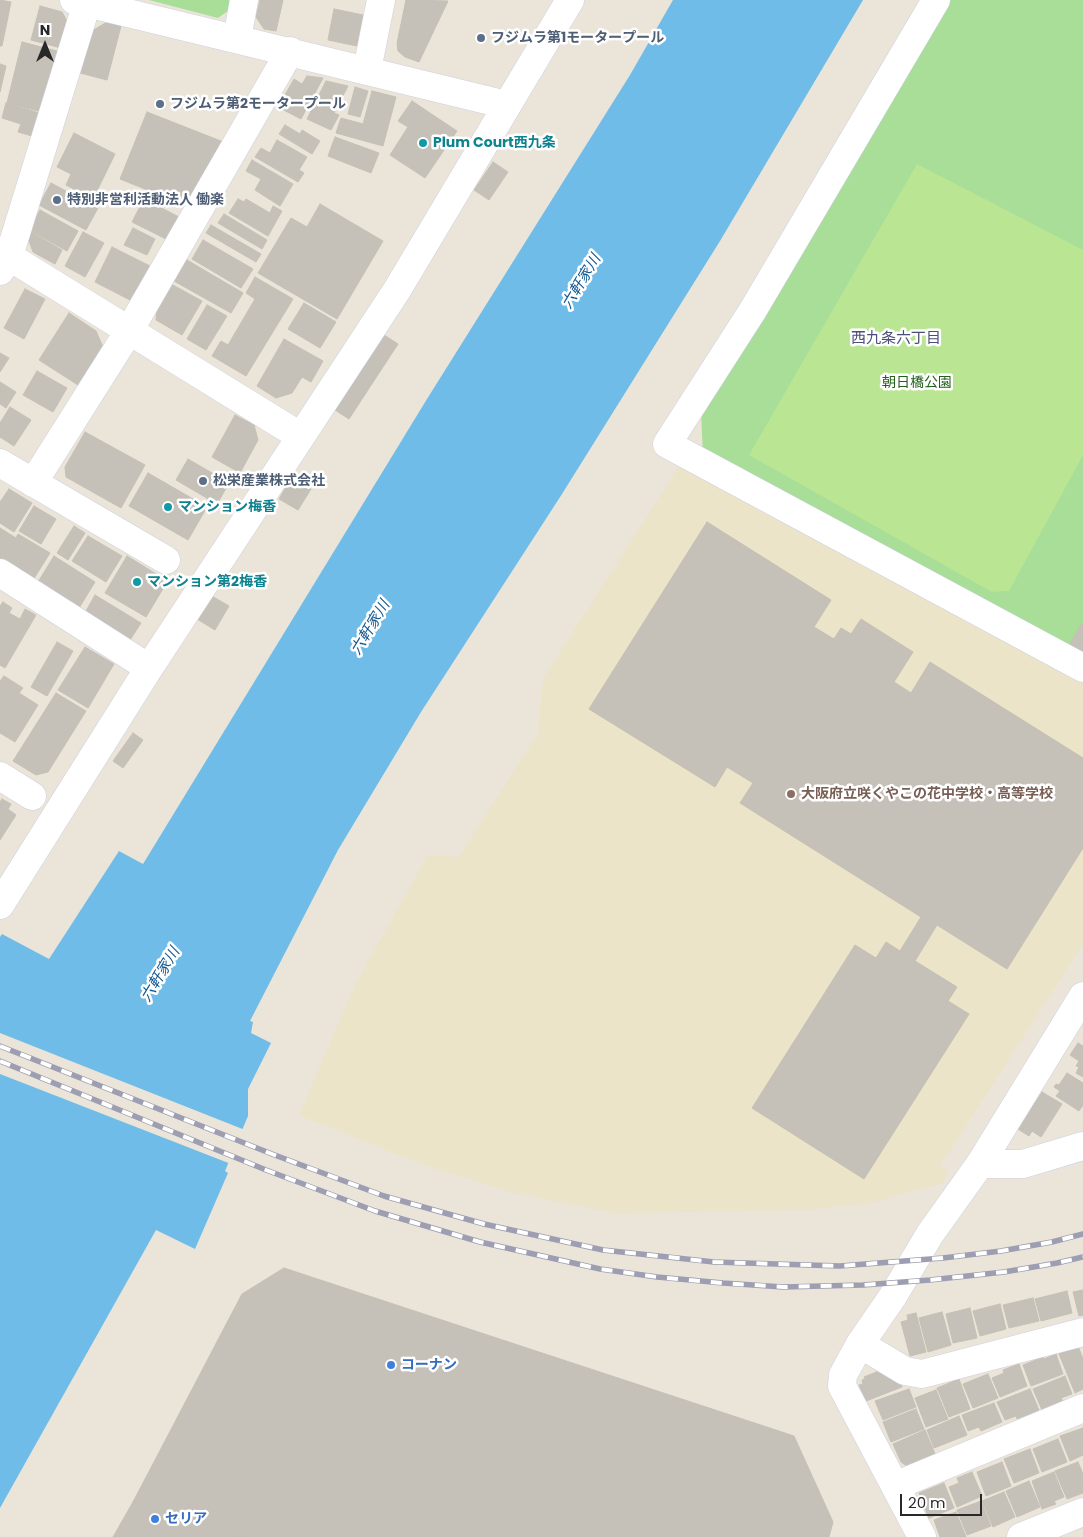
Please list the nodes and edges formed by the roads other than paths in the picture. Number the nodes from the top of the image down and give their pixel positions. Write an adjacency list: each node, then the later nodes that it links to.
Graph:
1 (244, 0): 6 (street)
2 (381, 0): 8 (street)
3 (570, 0): 9 (street)
4 (936, 0): 18 (street)
5 (81, 2): 6 (street); 10 (street)
6 (237, 39): 7 (street)
7 (290, 51): 8 (street); 11 (street)
8 (367, 70): 9 (street)
9 (507, 105): 12 (street)
10 (3, 259): 11 (street)
11 (129, 331): 12 (street); 14 (street)
12 (300, 436): 17 (street)
13 (3, 472): 14 (street)
14 (33, 483): 15 (street)
15 (166, 560)
16 (0, 573): 17 (street)
17 (148, 668): 21 (street)
18 (1083, 668)
19 (0, 776): 20 (street)
20 (32, 796)
21 (0, 905)
22 (1083, 996): 24 (street)
23 (1083, 1146): 24 (street)
24 (980, 1164): 26 (street)
25 (1083, 1332): 26 (street)
26 (860, 1344): 28 (street)
27 (1083, 1408): 28 (street)
28 (895, 1486): 30 (street)
29 (1083, 1512): 31 (street)
30 (922, 1537)
31 (1021, 1537)

